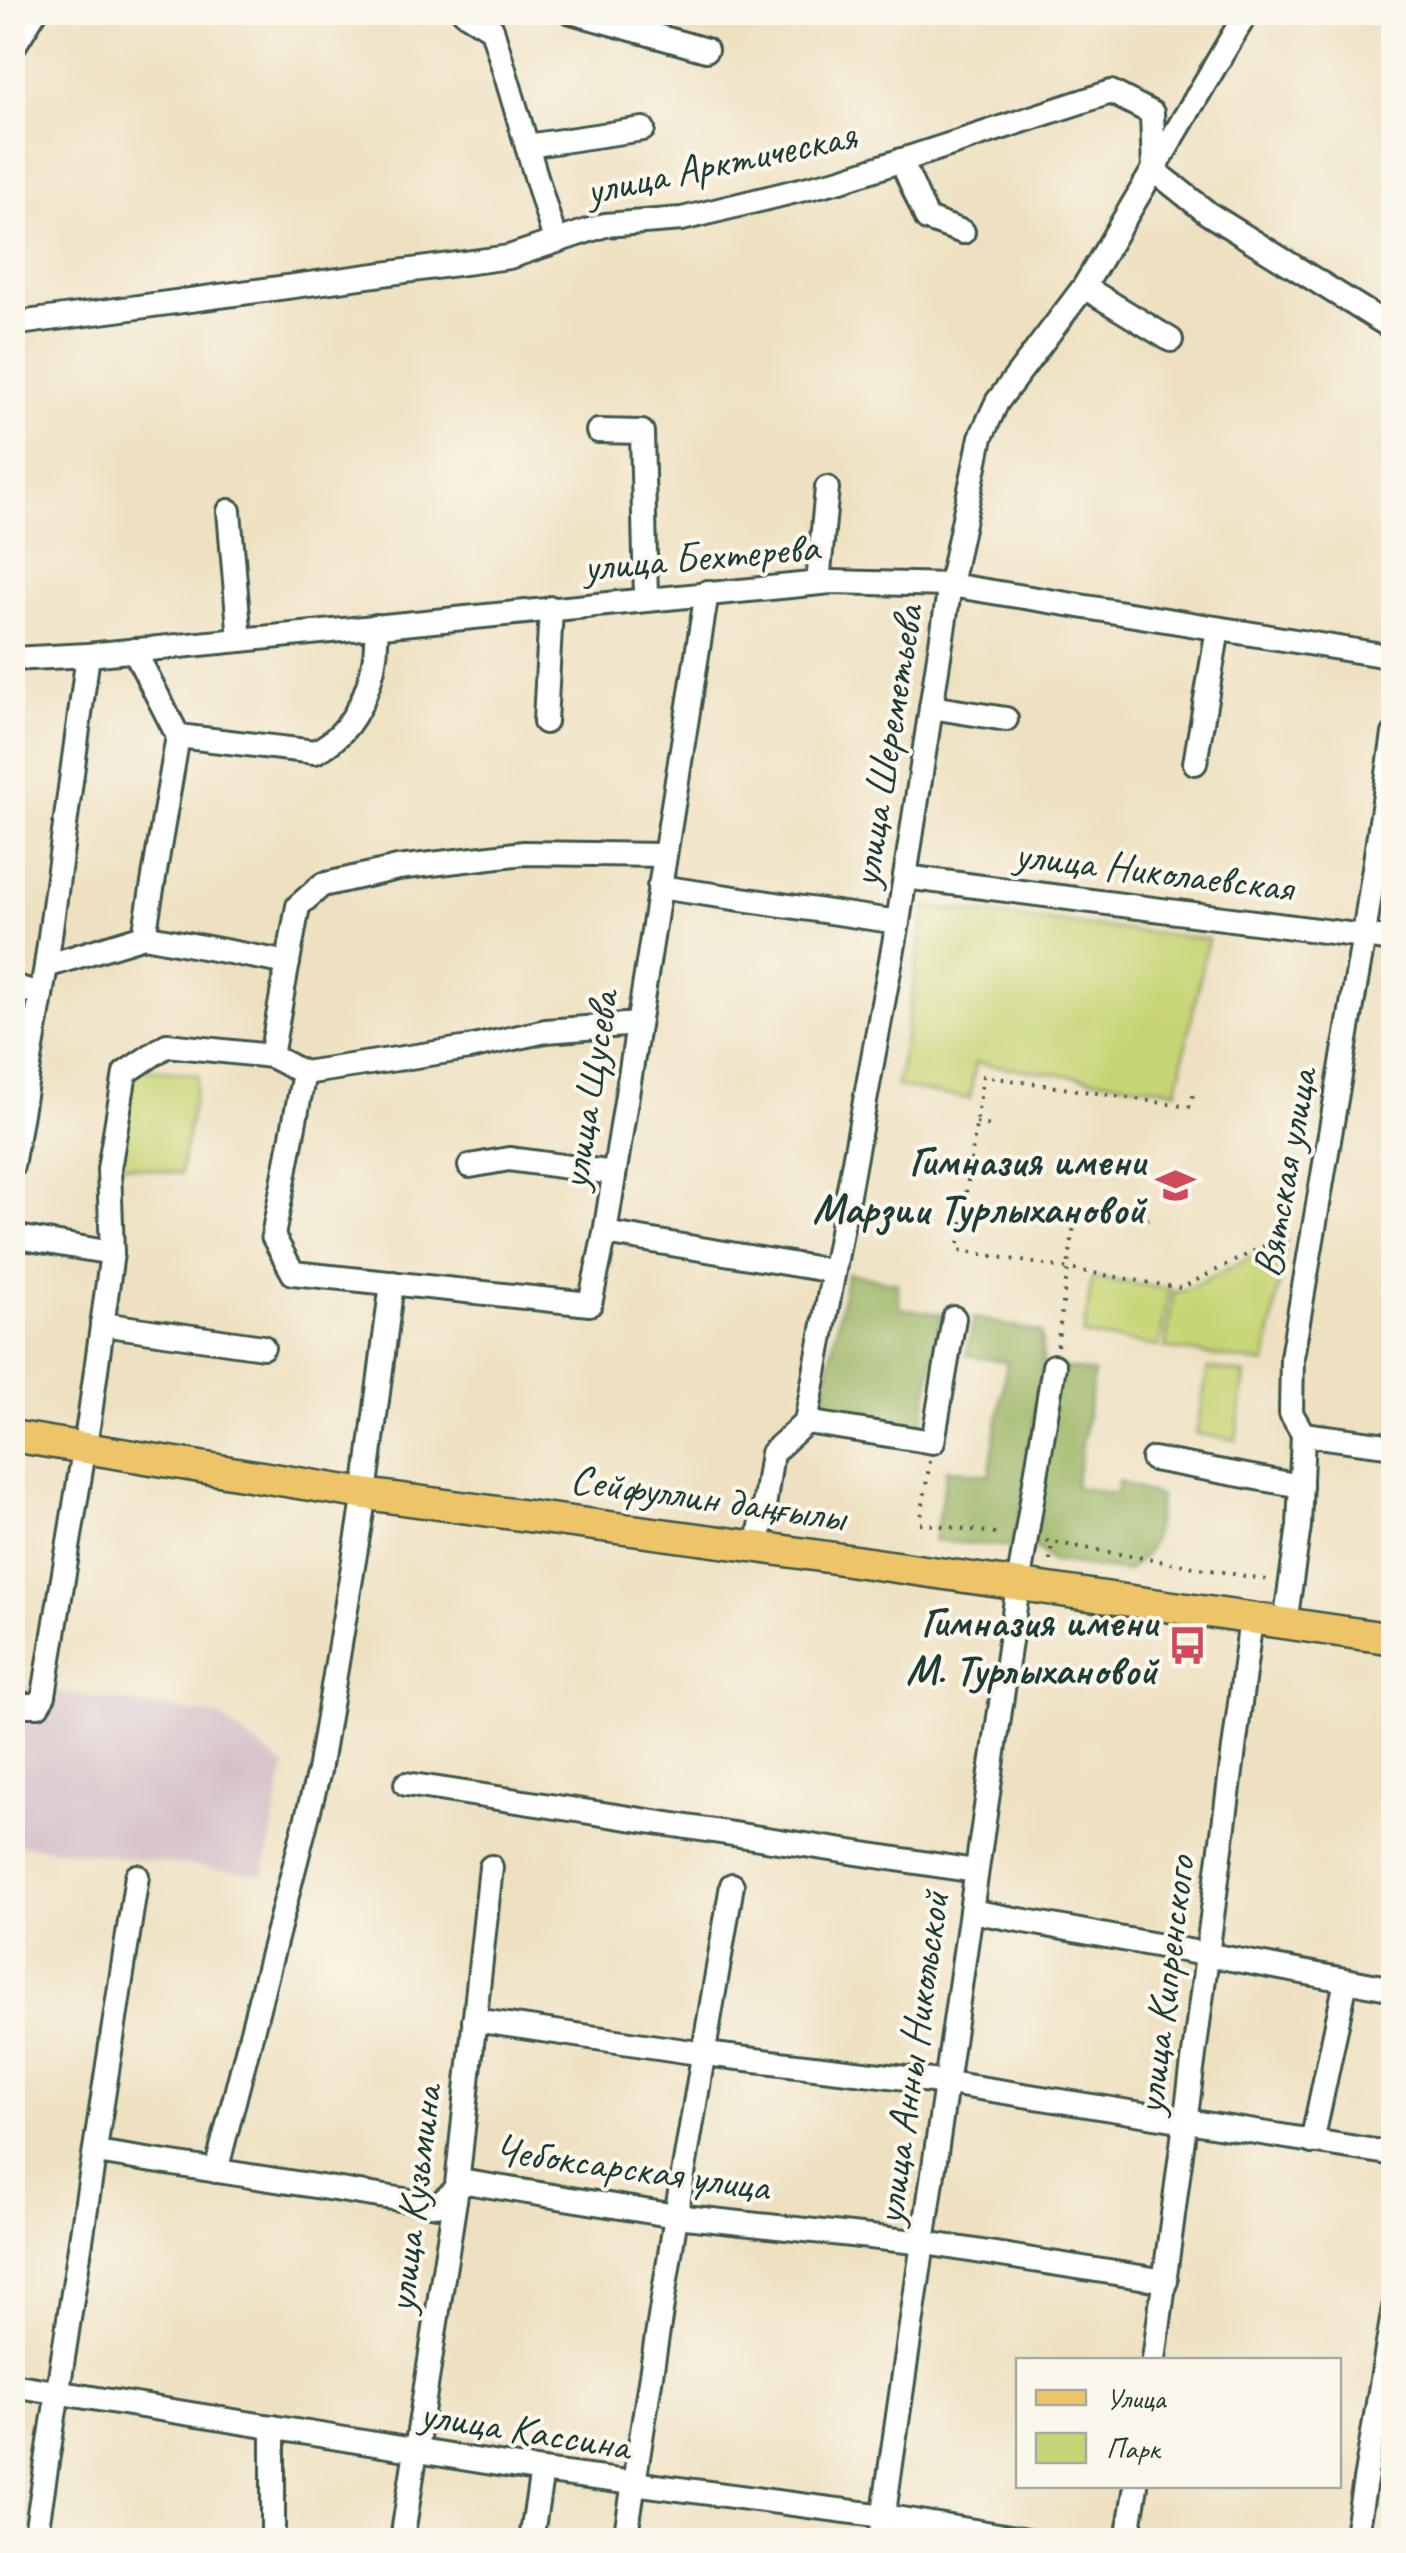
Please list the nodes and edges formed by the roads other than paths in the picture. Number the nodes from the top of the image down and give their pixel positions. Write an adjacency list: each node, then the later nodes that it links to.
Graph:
1 (35, 12): 6 (street)
2 (464, 12): 5 (street)
3 (571, 12): 7 (street)
4 (1247, 12): 11 (street, улица Шереметьева)
5 (500, 21): 9 (street)
6 (12, 49)
7 (706, 50)
8 (643, 129): 9 (street)
9 (527, 146): 13 (street)
10 (900, 160): 11 (street, улица Арктическая); 12 (street); 13 (street, улица Арктическая)
11 (1154, 170): 14 (street, улица Шереметьева); 16 (street)
12 (963, 232)
13 (554, 240): 15 (street, улица Арктическая)
14 (1084, 287): 17 (street); 22 (street, улица Шереметьева)
15 (12, 324)
16 (1394, 328)
17 (1171, 340)
18 (598, 431): 24 (street)
19 (827, 488): 21 (street)
20 (229, 511): 28 (street)
21 (818, 583): 22 (street, улица Бехтерева); 23 (street, улица Бехтерева)
22 (950, 586): 27 (street, улица Бехтерева); 33 (street, улица Шереметьева)
23 (707, 592): 24 (street, улица Бехтерева); 40 (street, улица Щусева)
24 (646, 598): 25 (street, улица Бехтерева)
25 (551, 608): 26 (street, улица Бехтерева); 35 (street)
26 (376, 626): 28 (street, улица Бехтерева); 37 (street)
27 (1218, 629): 31 (street, улица Бехтерева); 38 (street)
28 (240, 640): 29 (street, улица Бехтерева)
29 (134, 650): 30 (street, улица Бехтерева); 37 (street)
30 (88, 655): 32 (street, улица Бехтерева); 48 (street)
31 (1394, 657)
32 (12, 659)
33 (931, 707): 34 (street); 41 (street, улица Шереметьева)
34 (1006, 718)
35 (544, 722)
36 (1394, 734): 39 (street, Вятская улица)
37 (178, 736): 45 (street)
38 (1195, 763)
39 (1391, 764): 44 (street, Вятская улица)
40 (664, 855): 42 (street, улица Щусева); 47 (street)
41 (905, 877): 43 (street, улица Шереметьева); 44 (street, улица Николаевская)
42 (658, 887): 43 (street); 51 (street, улица Щусева)
43 (898, 922): 60 (street, улица Шереметьева)
44 (1364, 935): 46 (street, улица Николаевская); 67 (street, Вятская улица)
45 (144, 936): 47 (street); 48 (street)
46 (1394, 940)
47 (288, 963): 52 (street)
48 (46, 966): 50 (street)
49 (12, 986): 50 (street)
50 (41, 994): 54 (street)
51 (638, 1024): 53 (street); 56 (street, улица Щусева)
52 (271, 1056): 53 (street); 59 (street)
53 (304, 1073): 61 (street, улица Щусева)
54 (12, 1166)
55 (470, 1166): 56 (street)
56 (614, 1173): 57 (street, улица Щусева)
57 (605, 1233): 60 (street); 61 (street, улица Щусева)
58 (12, 1236): 59 (street)
59 (112, 1253): 63 (street)
60 (833, 1270): 66 (street, улица Шереметьева)
61 (392, 1283): 73 (street)
62 (954, 1318): 66 (street)
63 (102, 1324): 64 (street); 70 (street)
64 (262, 1347)
65 (1054, 1366): 75 (street, улица Анны Никольской)
66 (806, 1422): 74 (street)
67 (1303, 1434): 69 (street); 72 (street, Вятская улица)
68 (12, 1436): 70 (main road, Сейфуллин даңғылы)
69 (1394, 1446)
70 (82, 1449): 73 (main road, Сейфуллин даңғылы); 79 (street)
71 (1152, 1459): 72 (street)
72 (1301, 1486): 77 (street, Вятская улица)
73 (365, 1494): 74 (main road, Сейфуллин даңғылы); 96 (street)
74 (758, 1547): 75 (main road, Сейфуллин даңғылы)
75 (1018, 1586): 76 (main road, Сейфуллин даңғылы); 82 (street, улица Анны Никольской)
76 (1251, 1618): 77 (main road, Сейфуллин даңғылы); 86 (street, улица Кипренского)
77 (1285, 1623): 78 (main road, Сейфуллин даңғылы)
78 (1394, 1640)
79 (12, 1705)
80 (406, 1784): 82 (street)
81 (491, 1867): 89 (street, улица Кузьмина)
82 (975, 1871): 85 (street, улица Анны Никольской)
83 (137, 1876): 94 (street)
84 (732, 1886): 90 (street)
85 (971, 1911): 86 (street); 91 (street, улица Анны Никольской)
86 (1207, 1955): 87 (street); 92 (street, улица Кипренского)
87 (1346, 1981): 88 (street); 93 (street)
88 (1394, 1989)
89 (474, 2020): 90 (street); 97 (street, улица Кузьмина)
90 (705, 2054): 91 (street); 98 (street)
91 (948, 2083): 92 (street); 99 (street, улица Анны Никольской)
92 (1185, 2122): 93 (street); 100 (street, улица Кипренского)
93 (1312, 2142): 95 (street)
94 (96, 2152): 96 (street, Чебоксарская улица); 105 (street)
95 (1394, 2154)
96 (216, 2171): 97 (street, Чебоксарская улица)
97 (456, 2194): 98 (street, Чебоксарская улица); 107 (street, улица Кузьмина)
98 (676, 2216): 99 (street, Чебоксарская улица); 109 (street)
99 (925, 2243): 100 (street, Чебоксарская улица); 111 (street, улица Анны Никольской)
100 (1166, 2281): 103 (street, улица Кипренского)
101 (1394, 2308): 102 (street)
102 (1390, 2349): 120 (street)
103 (1154, 2358)
104 (12, 2385): 105 (street, улица Кассина)
105 (56, 2392): 106 (street, улица Кассина); 112 (street)
106 (273, 2427): 107 (street, улица Кассина); 113 (street)
107 (416, 2451): 108 (street, улица Кассина); 114 (street, улица Кузьмина)
108 (542, 2471): 109 (street, улица Кассина); 115 (street)
109 (634, 2484): 111 (street, улица Кассина); 116 (street)
110 (1136, 2488): 119 (street)
111 (884, 2516): 117 (street, улица Анны Никольской); 118 (street, улица Кассина)
112 (34, 2540)
113 (273, 2540)
114 (402, 2540)
115 (532, 2540)
116 (625, 2540)
117 (880, 2540)
118 (1028, 2540)
119 (1128, 2540)
120 (1355, 2540)

